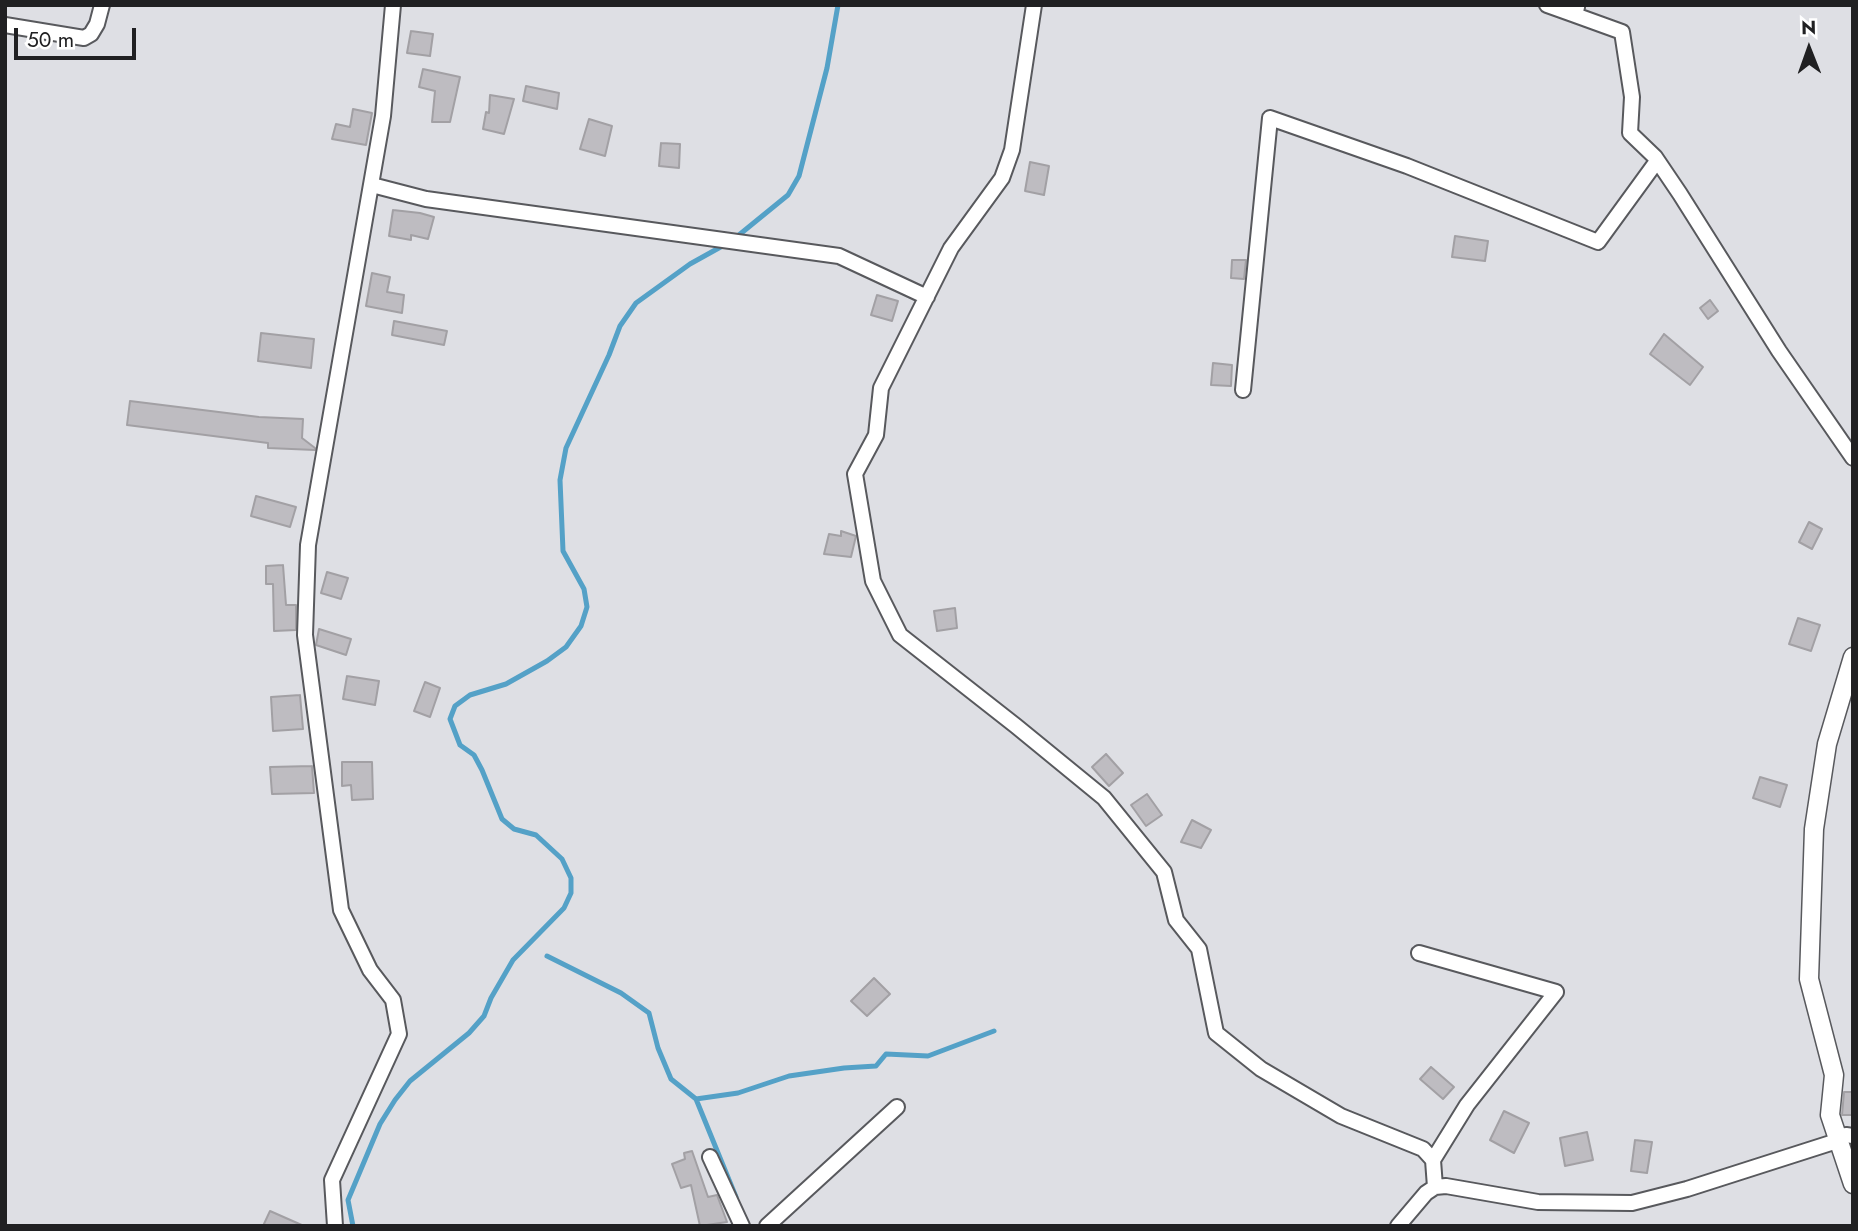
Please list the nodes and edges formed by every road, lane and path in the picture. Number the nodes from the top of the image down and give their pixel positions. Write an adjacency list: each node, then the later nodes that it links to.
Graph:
1 (102, 5): 6 (street)
2 (393, 5): 8 (street)
3 (1034, 5): 9 (street)
4 (1547, 5): 5 (street)
5 (1576, 10): 7 (street)
6 (5, 25)
7 (1657, 161): 10 (street); 11 (street)
8 (372, 185): 9 (street); 20 (street)
9 (927, 297): 17 (street)
10 (1243, 390)
11 (1853, 458)
12 (1853, 657): 15 (street)
13 (1419, 953): 17 (street)
14 (897, 1107): 22 (street)
15 (1845, 1138): 18 (street); 19 (street)
16 (710, 1157): 21 (street)
17 (1433, 1160): 19 (street)
18 (1853, 1184)
19 (1436, 1187): 23 (street)
20 (334, 1226)
21 (743, 1226)
22 (768, 1226)
23 (1398, 1226)

